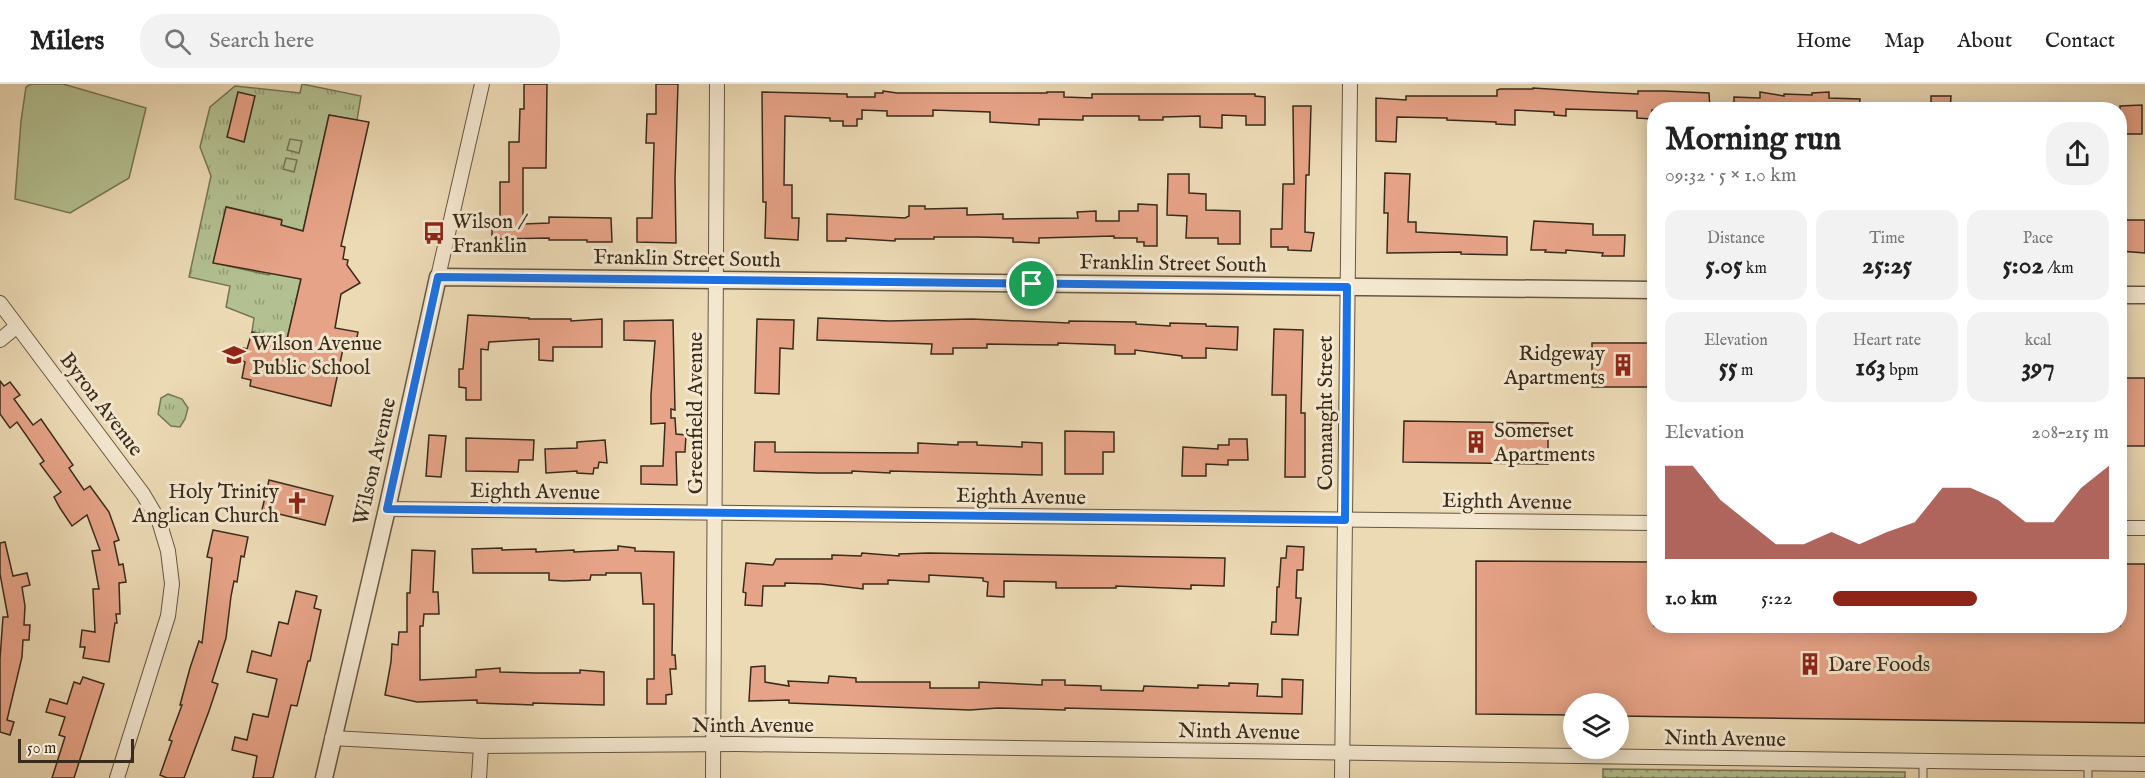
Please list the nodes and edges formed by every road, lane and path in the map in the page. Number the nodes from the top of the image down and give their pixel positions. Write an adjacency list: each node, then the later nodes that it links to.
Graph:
1 (483, 84): 4 (street, Wilson Avenue)
2 (717, 84): 5 (street, Greenfield Avenue)
3 (1350, 84): 6 (street, Connaught Street)
4 (438, 277): 5 (street, Franklin Street South); 13 (street, Wilson Avenue)
5 (717, 281): 6 (street, Franklin Street South); 14 (street, Greenfield Avenue)
6 (1347, 287): 7 (street, Franklin Street South); 15 (street, Connaught Street)
7 (1647, 290)
8 (2127, 295): 9 (street)
9 (2145, 295)
10 (0, 303): 11 (street, Byron Avenue)
11 (17, 326): 12 (street); 26 (street, Byron Avenue)
12 (0, 340)
13 (387, 509): 14 (street, Eighth Avenue); 19 (street, Wilson Avenue)
14 (715, 513): 15 (street, Eighth Avenue); 20 (street, Greenfield Avenue)
15 (1345, 520): 16 (street, Eighth Avenue); 22 (street, Connaught Street)
16 (1647, 523)
17 (2127, 528): 18 (street)
18 (2145, 528)
19 (332, 738): 21 (street, Ninth Avenue); 27 (street, Wilson Avenue)
20 (714, 745): 21 (street, Ninth Avenue); 22 (street, Ninth Avenue); 29 (street, Greenfield Avenue)
21 (481, 746): 28 (street)
22 (1342, 754): 23 (street, Ninth Avenue); 30 (street, Connaught Street)
23 (1923, 761): 24 (street, Ninth Avenue); 31 (lane)
24 (2088, 763): 25 (street, Ninth Avenue); 32 (lane)
25 (2145, 764)
26 (117, 778)
27 (324, 778)
28 (480, 778)
29 (713, 778)
30 (1342, 778)
31 (1923, 778)
32 (2088, 778)

